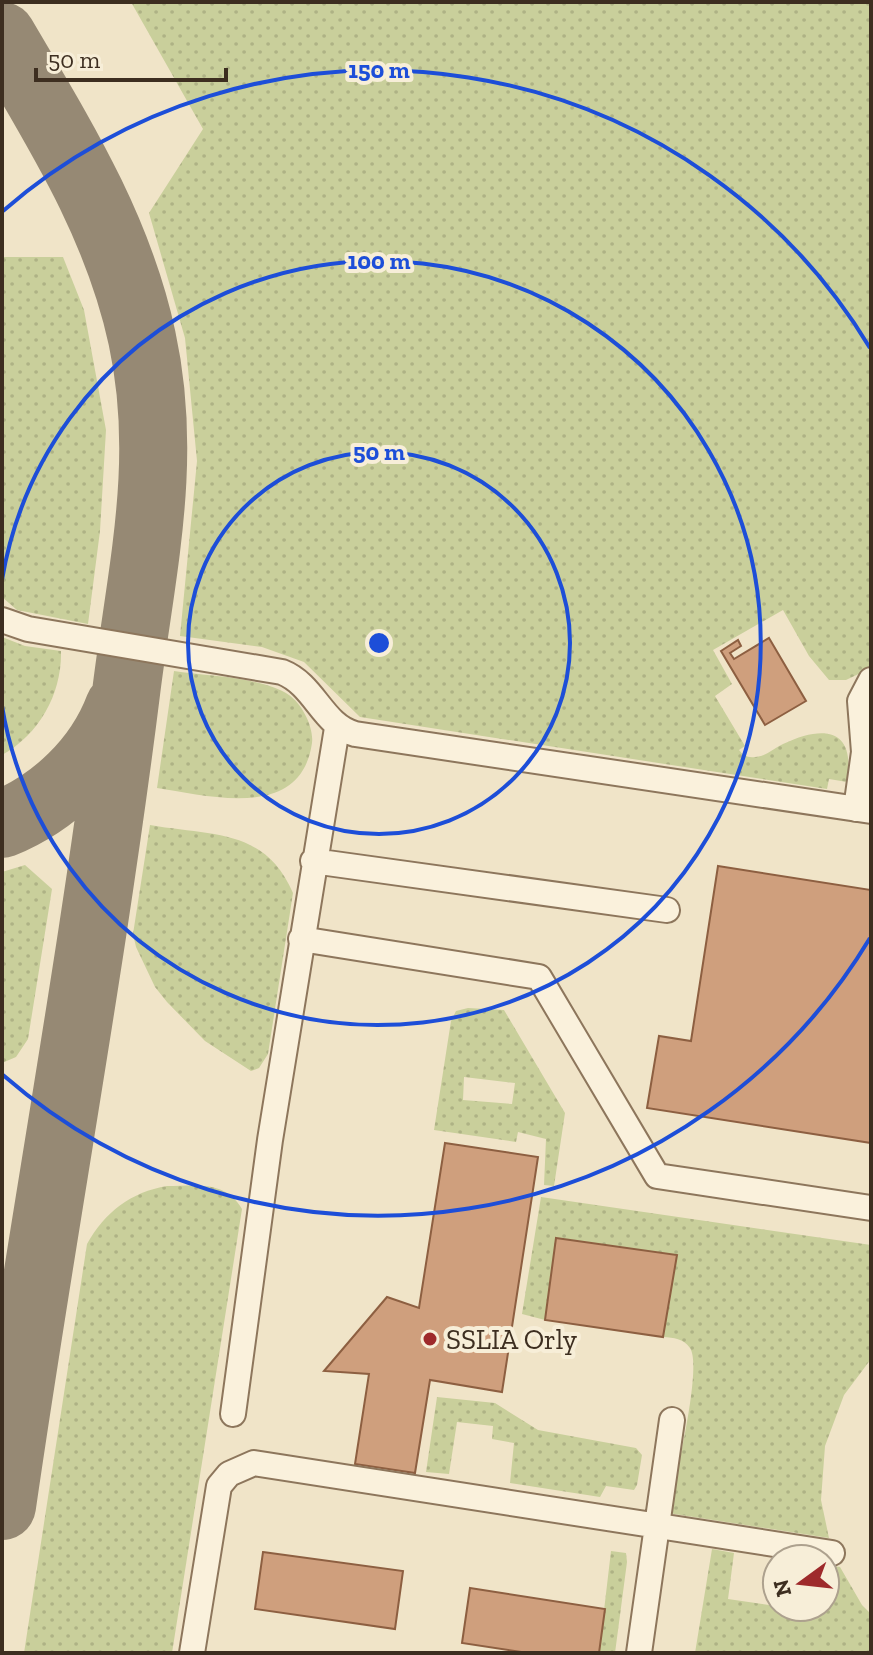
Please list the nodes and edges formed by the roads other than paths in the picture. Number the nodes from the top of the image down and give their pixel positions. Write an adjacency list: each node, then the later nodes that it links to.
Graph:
1 (2, 620): 3 (lane)
2 (871, 680): 4 (lane)
3 (337, 728): 4 (lane); 5 (lane)
4 (864, 810)
5 (313, 861): 6 (lane); 7 (lane)
6 (667, 910)
7 (301, 939): 8 (lane); 9 (lane)
8 (871, 1208)
9 (233, 1414)
10 (672, 1420): 11 (lane)
11 (657, 1527): 12 (lane); 13 (lane); 14 (lane)
12 (765, 1543)
13 (192, 1653)
14 (639, 1653)

